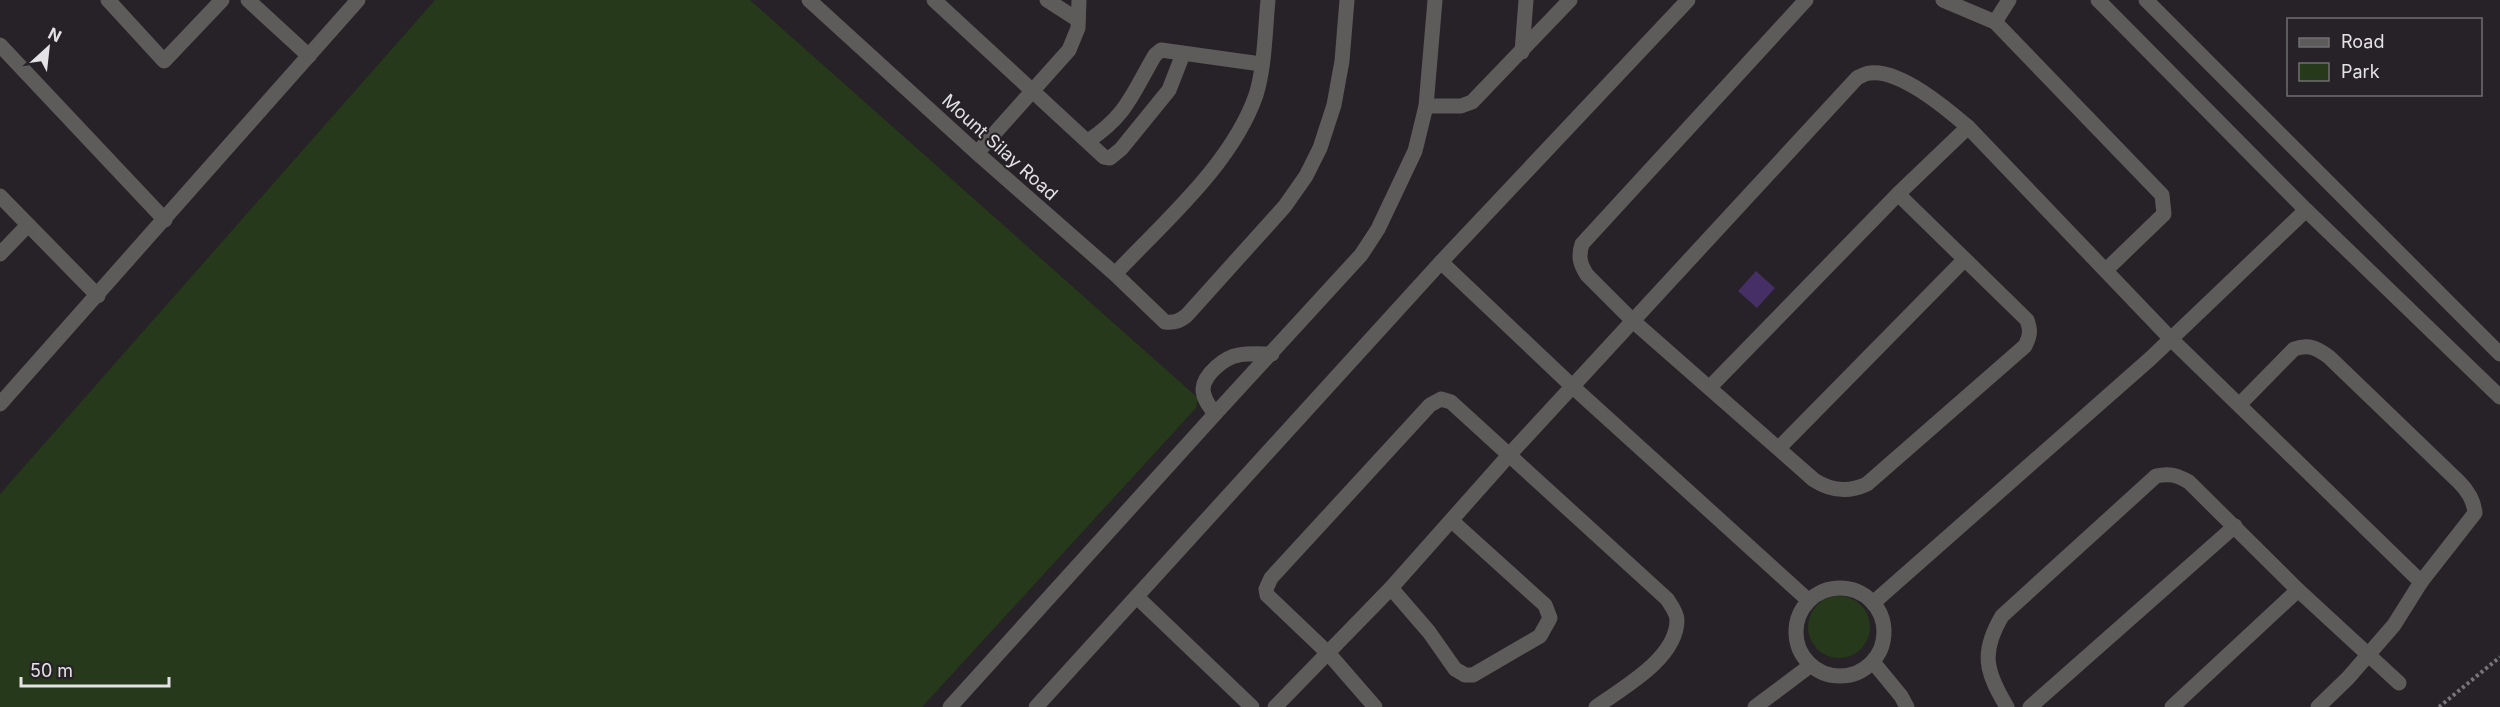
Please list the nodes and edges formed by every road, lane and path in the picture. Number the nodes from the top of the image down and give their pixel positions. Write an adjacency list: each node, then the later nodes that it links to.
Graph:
1 (108, 0): 2 (street)
2 (222, 0)
3 (248, 0): 25 (street)
4 (358, 0): 25 (street)
5 (809, 0): 31 (street, Mount Silay Road)
6 (934, 0): 27 (street)
7 (1047, 0): 20 (street)
8 (1079, 0): 20 (street)
9 (1268, 0): 26 (street)
10 (1347, 0): 41 (street, Mount Silay Road)
11 (1435, 0): 28 (street)
12 (1526, 0): 23 (street)
13 (1570, 0): 23 (street)
14 (1688, 0): 39 (street)
15 (1806, 0): 43 (street)
16 (1943, 0): 21 (street)
17 (2009, 0): 21 (street)
18 (2098, 0): 34 (street)
19 (2146, 0): 46 (street)
20 (1078, 20): 27 (street)
21 (1995, 22): 40 (street)
22 (0, 45): 35 (street)
23 (1522, 52): 28 (street)
24 (1183, 54): 26 (street); 30 (street); 30 (street)
25 (309, 56): 35 (street)
26 (1261, 64): 41 (street)
27 (1031, 90): 30 (street); 31 (street)
28 (1426, 106): 45 (street)
29 (1968, 127): 32 (street); 40 (street); 43 (street)
30 (1089, 141)
31 (976, 153): 41 (street, Mount Silay Road)
32 (1898, 194): 38 (street); 48 (street)
33 (0, 196): 36 (street)
34 (2306, 210): 44 (street); 49 (street)
35 (165, 220): 42 (street)
36 (28, 225): 37 (street); 42 (street)
37 (0, 254)
38 (1964, 260): 53 (street); 53 (street)
39 (1441, 262): 47 (street); 60 (street)
40 (2106, 270): 44 (street)
41 (1115, 274)
42 (98, 296): 50 (street)
43 (1633, 321): 47 (street); 48 (street)
44 (2171, 339): 51 (street); 62 (street)
45 (1272, 354): 52 (street); 52 (street)
46 (2500, 354)
47 (1573, 387): 54 (street); 61 (street)
48 (1710, 387): 53 (street)
49 (2500, 397)
50 (0, 404)
51 (2240, 404): 57 (street); 57 (street)
52 (1215, 414): 69 (street)
53 (1779, 448)
54 (1510, 454): 55 (street); 63 (street); 74 (street)
55 (1452, 521): 58 (street); 58 (street)
56 (2235, 526): 59 (street); 77 (street); 78 (street)
57 (2421, 582): 64 (street)
58 (1390, 588): 63 (street)
59 (2298, 590): 64 (street); 79 (street)
60 (1137, 597): 70 (street); 71 (street)
61 (1808, 600): 62 (street); 67 (street)
62 (1873, 603): 66 (street)
63 (1329, 654): 72 (street); 73 (street)
64 (2367, 656): 68 (street); 80 (street)
65 (2500, 657): 81 (path)
66 (1873, 662): 67 (street); 76 (street)
67 (1810, 665): 75 (street)
68 (2399, 684)
69 (950, 707)
70 (1036, 707)
71 (1252, 707)
72 (1275, 707)
73 (1376, 707)
74 (1596, 707)
75 (1755, 707)
76 (1907, 707)
77 (2007, 707)
78 (2030, 707)
79 (2172, 707)
80 (2318, 707)
81 (2439, 707)

